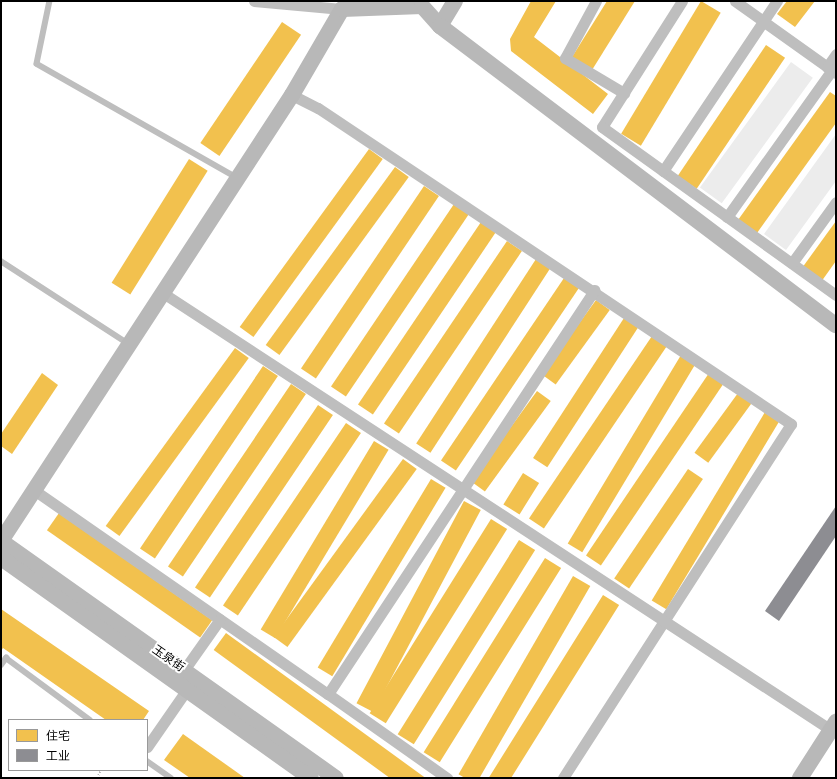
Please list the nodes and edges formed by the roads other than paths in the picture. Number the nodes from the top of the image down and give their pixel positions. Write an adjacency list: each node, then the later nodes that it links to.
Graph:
1 (50, 1): 17 (lane)
2 (254, 1): 9 (street)
3 (455, 1): 11 (street)
4 (596, 1): 14 (street)
5 (682, 1): 14 (street)
6 (735, 1): 10 (street)
7 (777, 1): 10 (street)
8 (424, 4): 9 (street); 11 (street)
9 (342, 9): 15 (street)
10 (762, 21): 13 (street); 16 (street)
11 (440, 26): 25 (street)
12 (836, 54): 13 (street)
13 (831, 70): 19 (street)
14 (624, 93): 16 (street)
15 (292, 95): 17 (street); 22 (street)
16 (663, 171): 19 (street)
17 (238, 178): 23 (street)
18 (836, 202): 21 (street)
19 (727, 217): 21 (street)
20 (1, 261): 26 (lane)
21 (792, 263): 24 (street)
22 (594, 290): 28 (street); 32 (street)
23 (163, 293): 26 (street); 28 (street)
24 (836, 295)
25 (836, 325)
26 (129, 344): 27 (street)
27 (34, 490): 29 (street); 31 (street)
28 (464, 490): 32 (street); 35 (street)
29 (1, 541): 34 (street, 玉泉街)
30 (1, 558): 34 (street, 玉泉街)
31 (220, 619): 34 (street); 35 (street)
32 (665, 622): 37 (street); 44 (street)
33 (1, 665): 36 (lane)
34 (189, 680): 38 (street); 42 (street, 玉泉街); 43 (street, 玉泉街)
35 (328, 694): 40 (street)
36 (89, 719)
37 (834, 726): 45 (street)
38 (148, 745)
39 (148, 762): 41 (lane)
40 (443, 777)
41 (171, 778)
42 (311, 778)
43 (336, 778)
44 (563, 778)
45 (800, 778)

